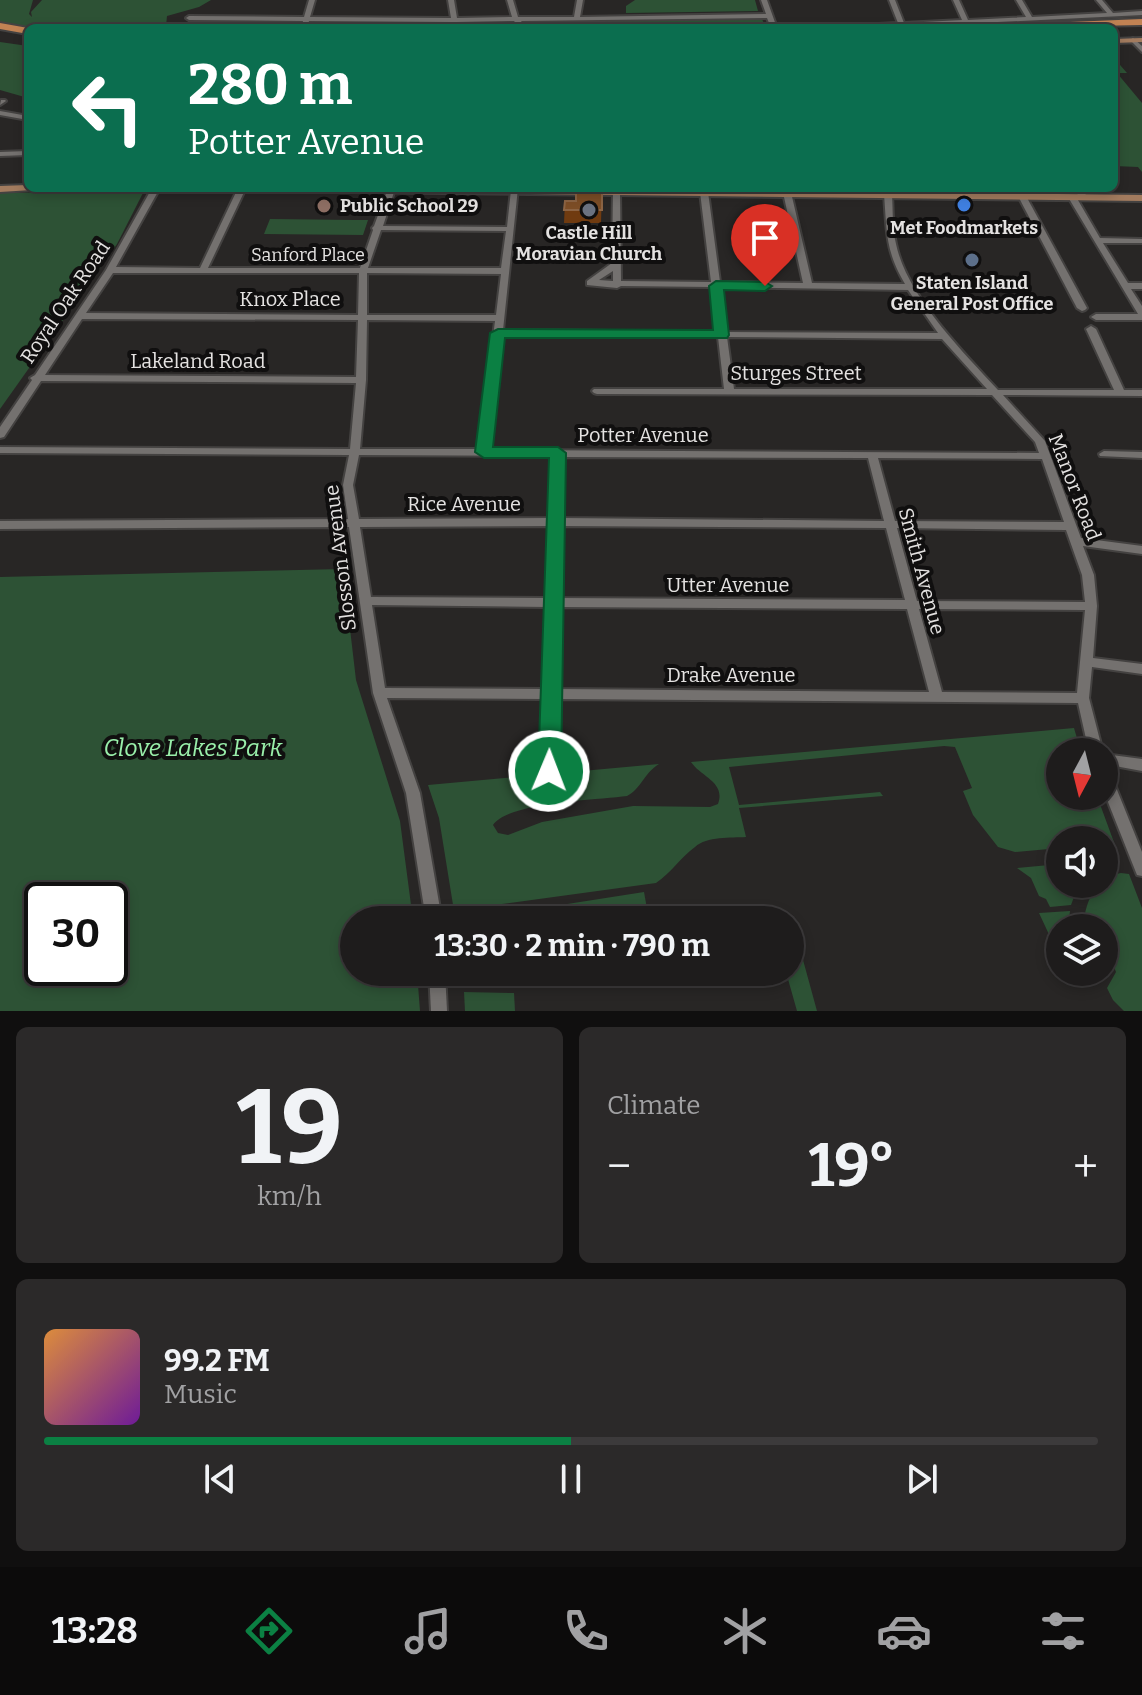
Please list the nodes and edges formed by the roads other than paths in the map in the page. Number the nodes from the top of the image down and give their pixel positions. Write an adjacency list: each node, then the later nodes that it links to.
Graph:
1 (312, 0): 17 (street)
2 (451, 0): 21 (street)
3 (510, 0): 15 (street)
4 (580, 0): 16 (street)
5 (764, 0): 12 (street)
6 (892, 0): 24 (street)
7 (956, 0): 18 (street)
8 (1019, 0): 13 (street)
9 (1099, 0): 11 (street)
10 (1142, 13): 11 (street)
11 (1111, 14): 13 (street)
12 (768, 16): 16 (street); 23 (street)
13 (1029, 17): 18 (street)
14 (189, 18): 17 (street)
15 (515, 18): 16 (street); 21 (street); 22 (street)
16 (577, 18)
17 (308, 19): 20 (street); 21 (street)
18 (965, 20): 24 (street)
19 (1142, 22): 25 (highway)
20 (306, 24)
21 (455, 24)
22 (520, 24)
23 (772, 24)
24 (901, 24)
25 (1094, 24)
26 (0, 26): 27 (highway)
27 (24, 30)
28 (1142, 30): 29 (highway)
29 (1118, 31)
30 (0, 36): 31 (highway)
31 (24, 40)
32 (1138, 40): 33 (main road); 34 (street)
33 (1118, 41)
34 (1142, 50)
35 (0, 113): 36 (street)
36 (24, 117)
37 (24, 153): 38 (street)
38 (0, 154)
39 (24, 188): 40 (main road)
40 (0, 189)
41 (154, 192): 58 (street, Royal Oak Road)
42 (240, 192): 59 (street)
43 (390, 192): 53 (street, Slosson Avenue)
44 (515, 192): 54 (street)
45 (616, 192): 57 (street)
46 (704, 192): 63 (street)
47 (787, 192): 66 (street)
48 (886, 192): 67 (street, Manor Road)
49 (913, 192): 51 (main road)
50 (1078, 194): 51 (main road); 52 (main road); 55 (street)
51 (1022, 196): 68 (street)
52 (1142, 198)
53 (376, 228): 54 (street); 60 (street, Slosson Avenue)
54 (510, 229): 61 (street)
55 (1098, 240): 56 (street); 64 (street)
56 (1142, 241)
57 (617, 264): 62 (street); 62 (street)
58 (110, 270): 59 (street, Sanford Place); 69 (street, Royal Oak Road)
59 (203, 270): 60 (street, Sanford Place)
60 (363, 271): 61 (street, Sanford Place); 72 (street, Slosson Avenue)
61 (506, 271): 73 (street)
62 (617, 285): 63 (street)
63 (716, 286): 66 (street); 76 (street)
64 (1126, 286): 65 (street); 70 (street)
65 (1142, 286)
66 (808, 287): 67 (street)
67 (911, 287): 77 (street, Manor Road)
68 (1082, 308)
69 (79, 316): 72 (street, Knox Place); 78 (street, Royal Oak Road)
70 (1142, 316): 71 (street)
71 (1096, 317)
72 (362, 318): 73 (street, Knox Place); 79 (street, Slosson Avenue)
73 (500, 318): 75 (street)
74 (1091, 329): 83 (street)
75 (498, 333): 76 (street); 88 (street)
76 (721, 335): 77 (street); 81 (street)
77 (946, 336): 82 (street, Manor Road)
78 (35, 378): 79 (street, Lakeland Road); 85 (street, Royal Oak Road)
79 (361, 380): 87 (street, Slosson Avenue)
80 (597, 391): 81 (street, Sturges Street)
81 (729, 391): 82 (street, Sturges Street)
82 (996, 391): 83 (street, Sturges Street); 93 (street, Manor Road)
83 (1120, 393): 84 (street, Sturges Street)
84 (1142, 393)
85 (0, 435)
86 (0, 450): 87 (street, Potter Avenue)
87 (355, 451): 88 (street, Potter Avenue); 95 (street, Slosson Avenue)
88 (484, 452): 89 (street, Potter Avenue)
89 (558, 453): 91 (street, Potter Avenue); 94 (street)
90 (1104, 454): 92 (street)
91 (872, 455): 93 (street, Potter Avenue); 96 (street, Smith Avenue)
92 (1142, 455)
93 (1046, 456): 98 (street, Manor Road)
94 (555, 522): 95 (street, Rice Avenue); 96 (street, Rice Avenue); 102 (street)
95 (352, 523): 97 (street, Rice Avenue); 101 (street, Slosson Avenue)
96 (891, 524): 98 (street, Rice Avenue); 103 (street, Smith Avenue)
97 (0, 525)
98 (1071, 526): 99 (street, Manor Road)
99 (1076, 541): 100 (street); 104 (street, Manor Road)
100 (1142, 550)
101 (364, 601): 102 (street, Utter Avenue); 107 (street, Slosson Avenue)
102 (553, 602): 103 (street, Utter Avenue); 108 (street)
103 (912, 604): 104 (street, Utter Avenue); 109 (street, Smith Avenue)
104 (1091, 606): 105 (street, Manor Road)
105 (1088, 662): 106 (street); 110 (street, Manor Road)
106 (1142, 669)
107 (379, 693): 108 (street, Drake Avenue); 117 (street, Slosson Avenue)
108 (550, 693): 109 (street, Drake Avenue); 114 (street)
109 (937, 697): 110 (street, Drake Avenue)
110 (1083, 698): 111 (street, Manor Road)
111 (1093, 738)
112 (1118, 761): 113 (street)
113 (1142, 765)
114 (549, 771)
115 (1118, 810): 116 (street)
116 (1142, 870)
117 (432, 906)
118 (438, 986): 119 (street)
119 (439, 1011)

